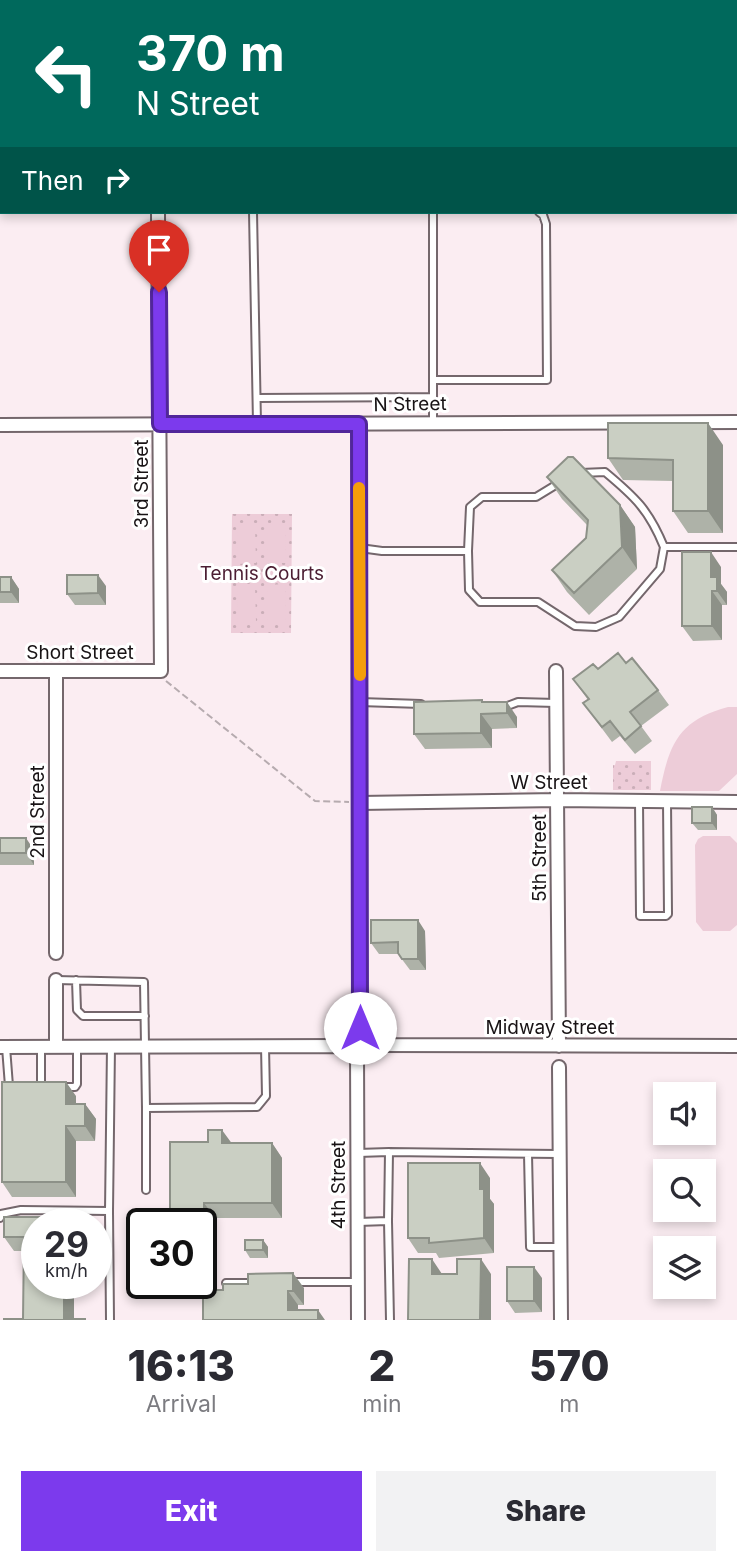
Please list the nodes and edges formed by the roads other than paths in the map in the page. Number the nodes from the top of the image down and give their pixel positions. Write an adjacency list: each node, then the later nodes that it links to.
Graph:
1 (158, 214): 10 (street, 3rd Street)
2 (253, 214): 7 (lane)
3 (433, 214): 5 (lane)
4 (542, 214): 5 (lane)
5 (433, 380): 6 (lane)
6 (433, 397): 7 (lane); 9 (lane)
7 (257, 398): 11 (lane)
8 (737, 422): 9 (street, N Street)
9 (433, 423): 12 (street, N Street)
10 (160, 424): 11 (street, N Street); 13 (street, N Street); 22 (street, 3rd Street)
11 (257, 424): 12 (street, N Street)
12 (359, 424): 18 (street, 4th Street)
13 (0, 425)
14 (577, 473): 16 (lane)
15 (567, 479): 19 (lane)
16 (664, 547): 17 (lane); 19 (lane)
17 (737, 547)
18 (359, 548): 19 (lane); 24 (street, 4th Street)
19 (468, 551)
20 (0, 671): 21 (street, Short Street)
21 (56, 671): 22 (street, Short Street); 33 (street, 2nd Street)
22 (161, 671)
23 (556, 671): 25 (street, 5th Street)
24 (360, 702): 26 (lane); 32 (street, 4th Street)
25 (556, 703): 27 (lane); 28 (street, 5th Street)
26 (431, 705)
27 (492, 708)
28 (558, 800): 29 (street, W Street); 32 (street, W Street); 44 (street, 5th Street)
29 (639, 801): 30 (street, W Street); 30 (lane)
30 (667, 802): 31 (street, W Street)
31 (737, 802)
32 (360, 803): 37 (street, 4th Street)
33 (56, 953)
34 (56, 980): 35 (lane); 39 (street)
35 (76, 980): 36 (lane); 36 (lane)
36 (145, 1016): 42 (lane)
37 (361, 1044): 43 (street, Midway Street); 44 (street, Midway Street); 53 (street, 4th Street)
38 (41, 1046): 39 (street, Midway Street); 46 (street, Midway Street); 50 (lane)
39 (56, 1046): 40 (street, Midway Street)
40 (77, 1046): 41 (street, Midway Street); 50 (lane)
41 (111, 1046): 42 (street, Midway Street); 57 (lane)
42 (145, 1046): 43 (street, Midway Street); 51 (lane)
43 (265, 1046): 51 (lane)
44 (559, 1046): 45 (street, Midway Street)
45 (737, 1046)
46 (3, 1047): 48 (lane)
47 (559, 1067): 55 (street)
48 (20, 1087)
49 (31, 1087): 50 (lane)
50 (41, 1087)
51 (146, 1108): 56 (lane)
52 (389, 1152): 53 (lane); 54 (lane); 60 (lane)
53 (358, 1153): 61 (street, 4th Street)
54 (528, 1154): 55 (lane); 62 (lane)
55 (560, 1154): 62 (street)
56 (146, 1189)
57 (109, 1208)
58 (21, 1210): 59 (lane)
59 (0, 1217)
60 (388, 1221): 61 (lane); 70 (lane)
61 (358, 1222): 64 (street, 4th Street)
62 (561, 1247): 71 (street)
63 (279, 1282): 64 (lane)
64 (358, 1282): 69 (street, 4th Street)
65 (226, 1283): 66 (lane)
66 (265, 1283)
67 (110, 1299): 68 (lane)
68 (110, 1320)
69 (358, 1320)
70 (390, 1320)
71 (561, 1320)

